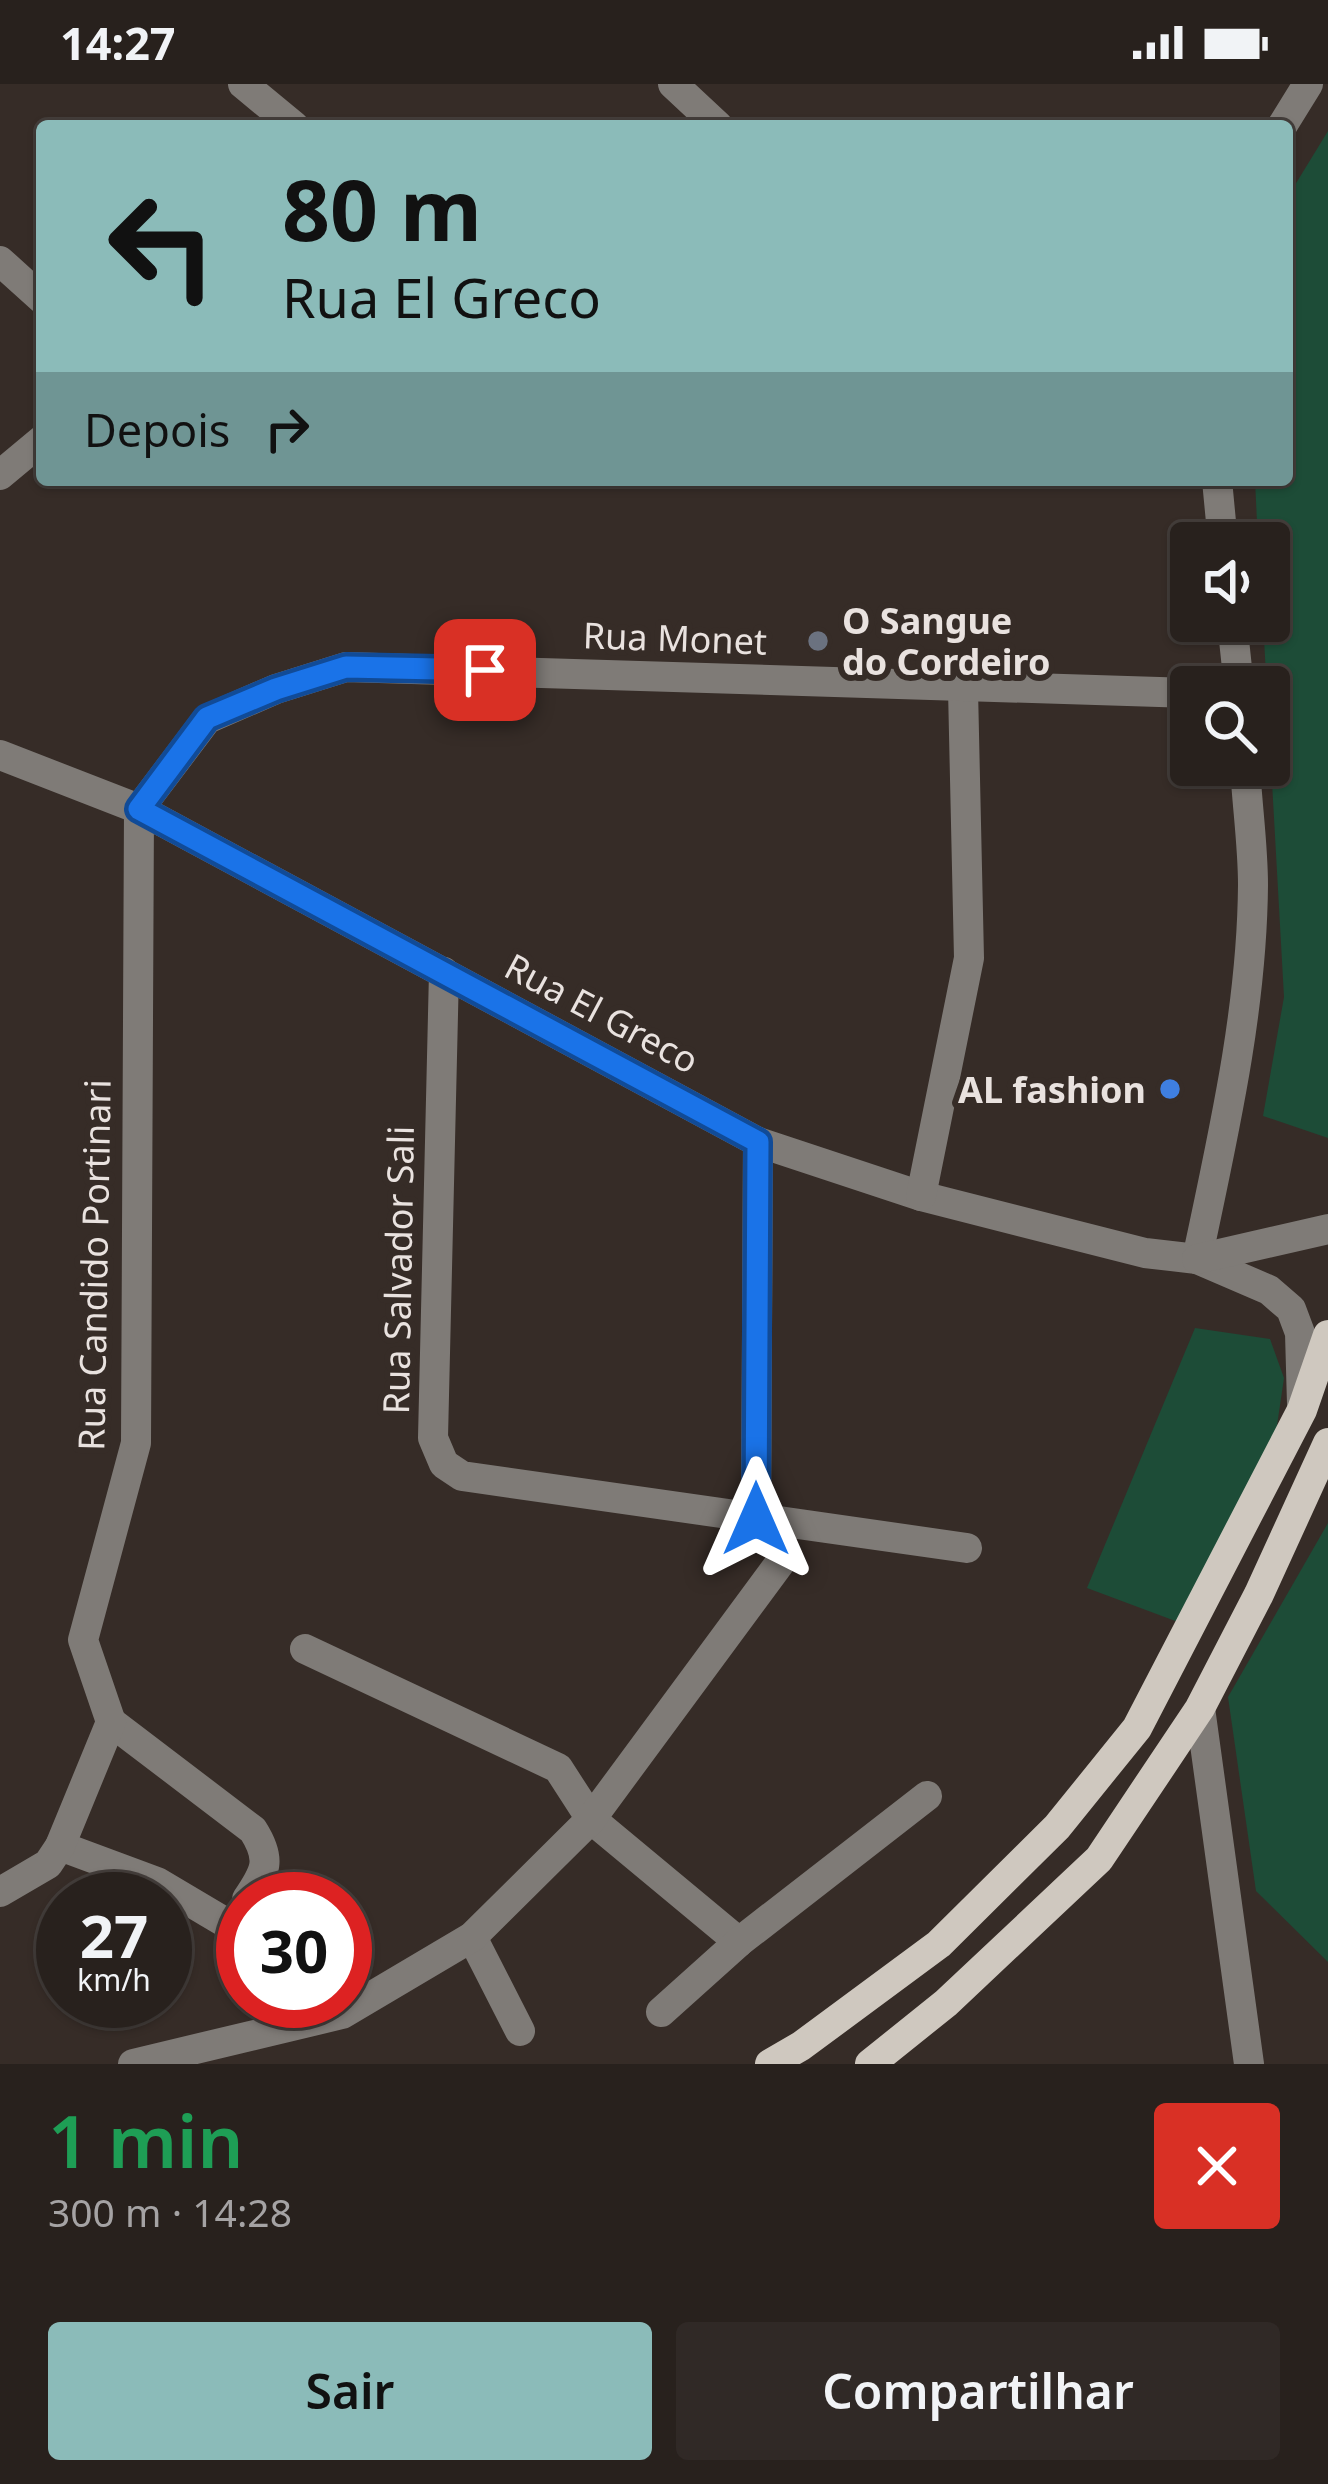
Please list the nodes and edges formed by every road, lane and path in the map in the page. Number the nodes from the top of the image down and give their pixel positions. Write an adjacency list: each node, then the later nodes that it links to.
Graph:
1 (243, 84): 4 (street)
2 (673, 84): 5 (street)
3 (1308, 84): 6 (street)
4 (287, 120)
5 (712, 120)
6 (1286, 120)
7 (0, 261): 8 (street)
8 (36, 294)
9 (36, 445): 10 (street)
10 (0, 475)
11 (1217, 486): 12 (street)
12 (1221, 522)
13 (963, 689): 14 (street, Rua Monet); 17 (street, Rua Monet); 20 (street)
14 (1170, 693)
15 (0, 754): 17 (street, Rua El Greco)
16 (1246, 786): 22 (street)
17 (139, 809): 18 (street, Rua El Greco); 31 (street, Rua Candido Portinari)
18 (444, 972): 19 (street, Rua El Greco); 26 (street, Rua Salvador Sali)
19 (758, 1142): 20 (street, Rua El Greco); 26 (street)
20 (921, 1196): 22 (street, Rua El Greco)
21 (1328, 1229): 22 (street, Rua El Greco)
22 (1197, 1259): 24 (street, Rua El Greco)
23 (1328, 1335): 24 (main road)
24 (1302, 1410): 45 (main road)
25 (1328, 1443): 30 (main road)
26 (756, 1519): 27 (street)
27 (968, 1549)
28 (785, 1556): 33 (street)
29 (305, 1648): 33 (street)
30 (1200, 1708): 46 (main road); 47 (street)
31 (111, 1722): 34 (street); 35 (street)
32 (927, 1796): 39 (street)
33 (591, 1819): 38 (street); 39 (street)
34 (60, 1846): 36 (street); 37 (street)
35 (263, 1872)
36 (0, 1892)
37 (216, 1905)
38 (472, 1937): 40 (street); 43 (street)
39 (740, 1942): 41 (street)
40 (372, 1988)
41 (661, 2012)
42 (262, 2028): 44 (street)
43 (520, 2031)
44 (133, 2064)
45 (770, 2064)
46 (871, 2064)
47 (1249, 2064)

